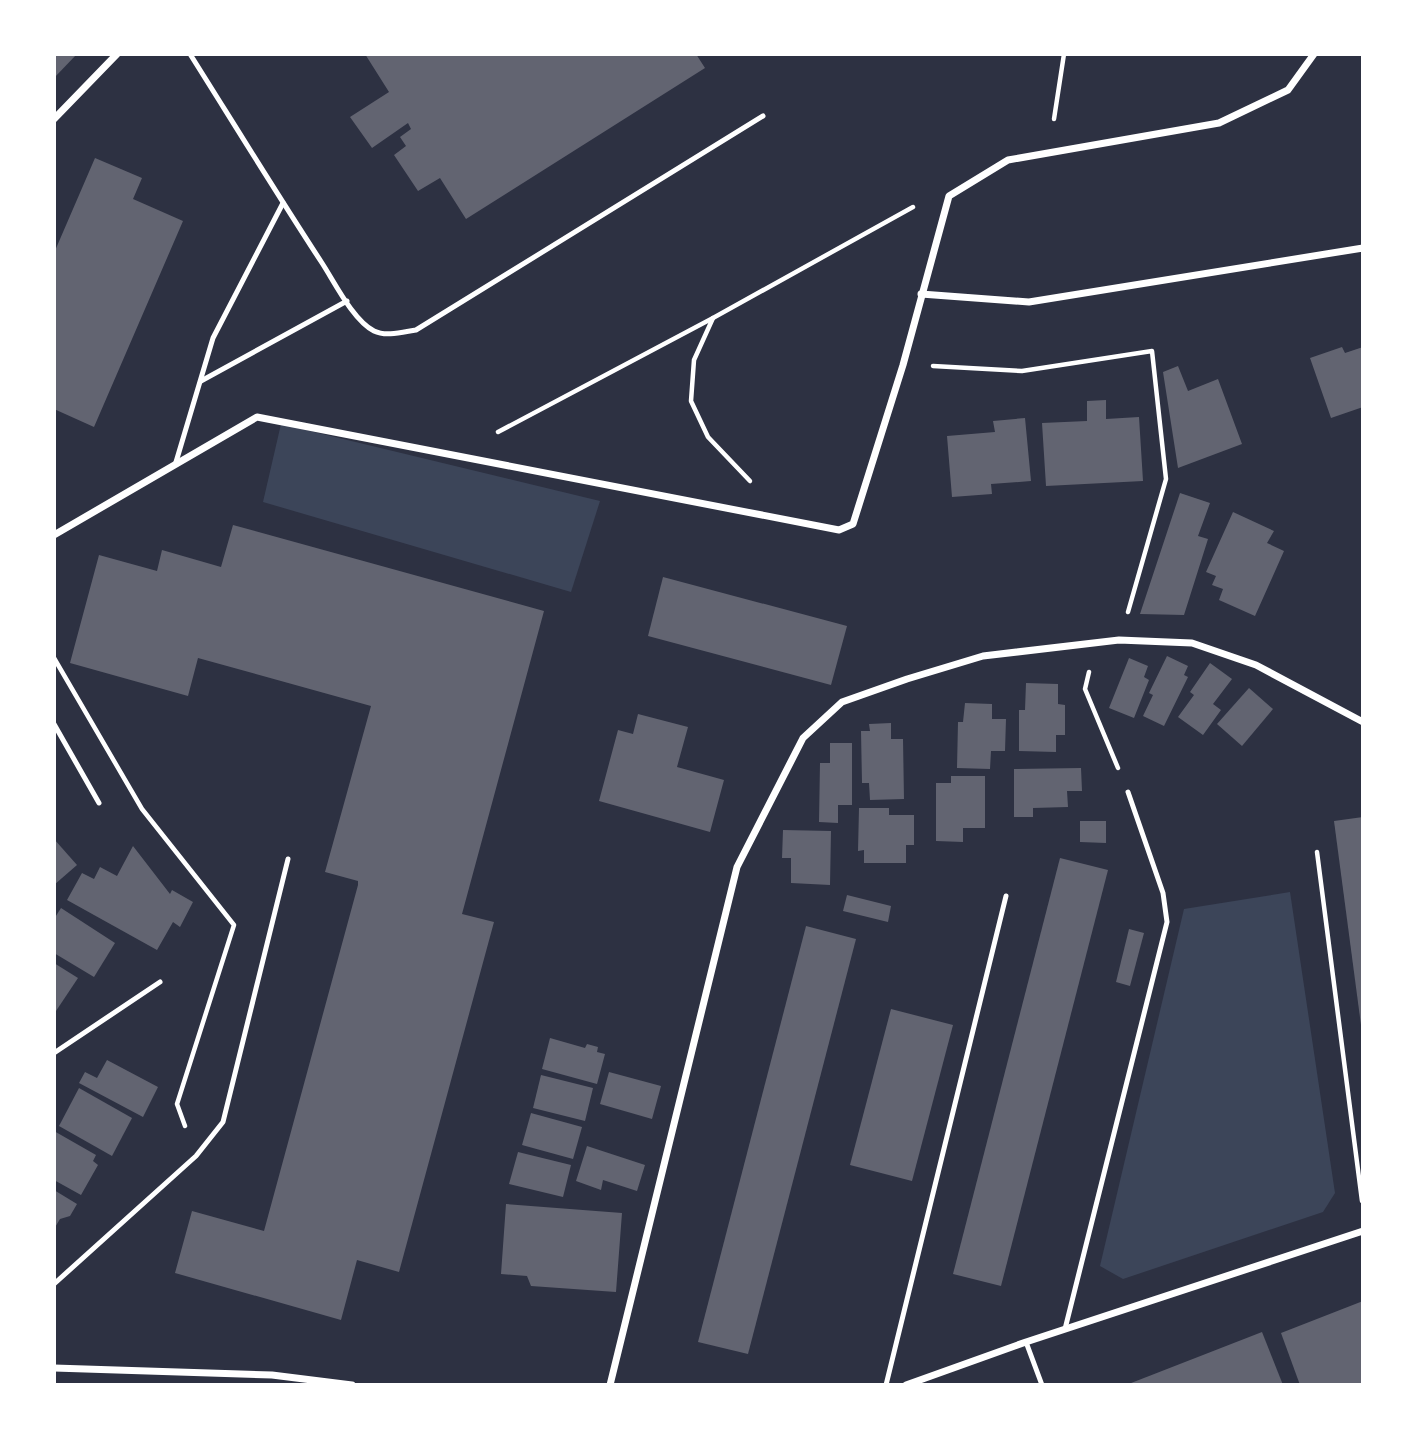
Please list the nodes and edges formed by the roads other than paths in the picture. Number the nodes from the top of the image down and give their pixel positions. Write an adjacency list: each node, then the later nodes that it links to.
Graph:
1 (117, 54): 5 (street)
2 (190, 54): 6 (lane)
3 (1314, 54): 8 (street)
4 (763, 116): 9 (lane)
5 (54, 119)
6 (283, 203): 9 (lane); 10 (lane)
7 (1363, 248): 8 (street)
8 (921, 294): 11 (street)
9 (347, 301): 10 (lane)
10 (201, 381): 11 (lane)
11 (176, 462): 12 (street)
12 (54, 535)
13 (1363, 722): 27 (street)
14 (54, 724): 16 (lane)
15 (1128, 792): 23 (lane)
16 (99, 803)
17 (288, 859): 22 (lane)
18 (1006, 896): 28 (lane)
19 (160, 982): 20 (lane)
20 (54, 1053)
21 (1363, 1230): 23 (street)
22 (54, 1284)
23 (1065, 1329): 24 (street)
24 (1026, 1342): 29 (street); 30 (lane)
25 (54, 1368): 26 (street)
26 (352, 1385)
27 (610, 1385)
28 (886, 1385)
29 (906, 1385)
30 (1042, 1385)

